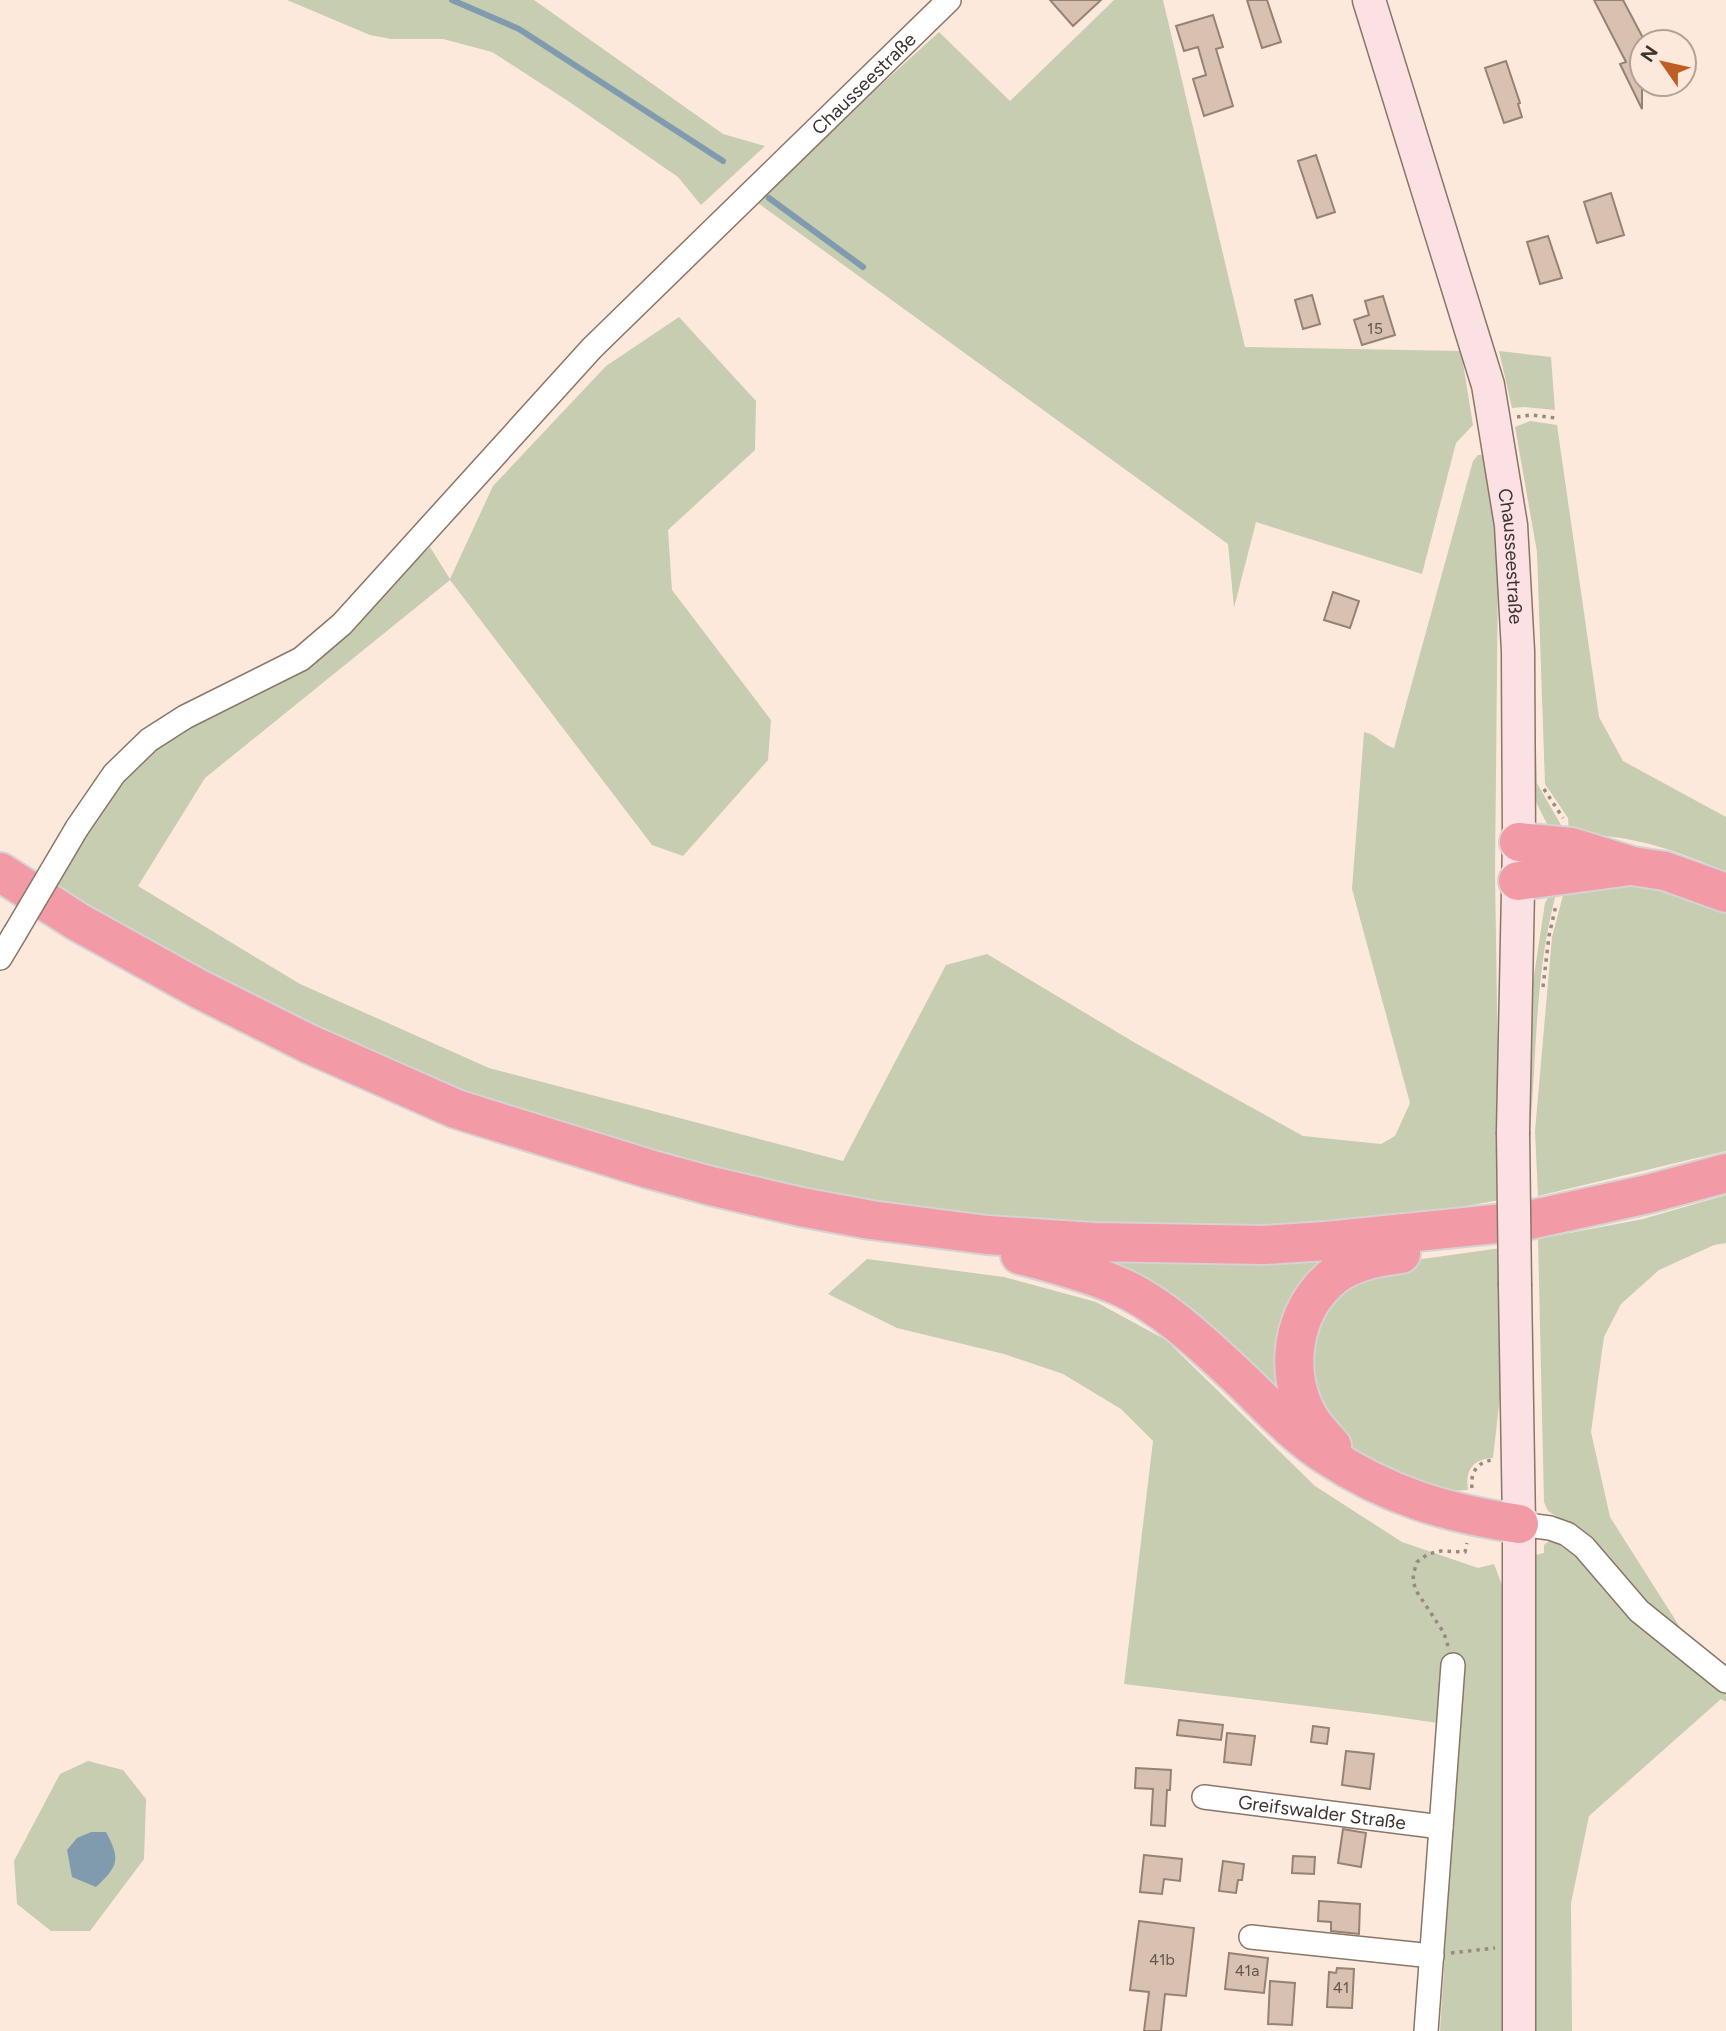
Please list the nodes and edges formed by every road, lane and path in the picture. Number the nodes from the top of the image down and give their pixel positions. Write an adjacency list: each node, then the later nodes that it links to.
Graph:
1 (949, 0): 10 (street, Chausseestraße, bridge)
2 (1369, 0): 4 (main road, Chausseestraße)
3 (1556, 418): 4 (path)
4 (1495, 422): 5 (main road, Chausseestraße)
5 (1518, 842): 6 (highway); 8 (main road, Chausseestraße)
6 (1632, 866): 8 (highway); 9 (highway)
7 (0, 872): 14 (highway)
8 (1518, 881): 16 (main road, Chausseestraße, bridge)
9 (1726, 892)
10 (0, 958)
11 (1726, 1157): 13 (highway)
12 (1726, 1173): 13 (highway)
13 (1648, 1194): 15 (highway)
14 (871, 1220): 15 (highway); 17 (highway)
15 (1499, 1224): 17 (highway)
16 (1517, 1459): 18 (path); 19 (main road, Chausseestraße)
17 (1363, 1477): 18 (highway)
18 (1474, 1517): 19 (highway); 20 (path)
19 (1519, 1524): 21 (street); 25 (main road, Chausseestraße)
20 (1453, 1665): 23 (street)
21 (1726, 1681)
22 (1204, 1797): 23 (street, Greifswalder Straße)
23 (1441, 1827): 26 (street)
24 (1251, 1937): 26 (street)
25 (1519, 1945): 26 (path); 28 (main road, Chausseestraße)
26 (1432, 1956): 27 (street)
27 (1426, 2031)
28 (1519, 2031)

